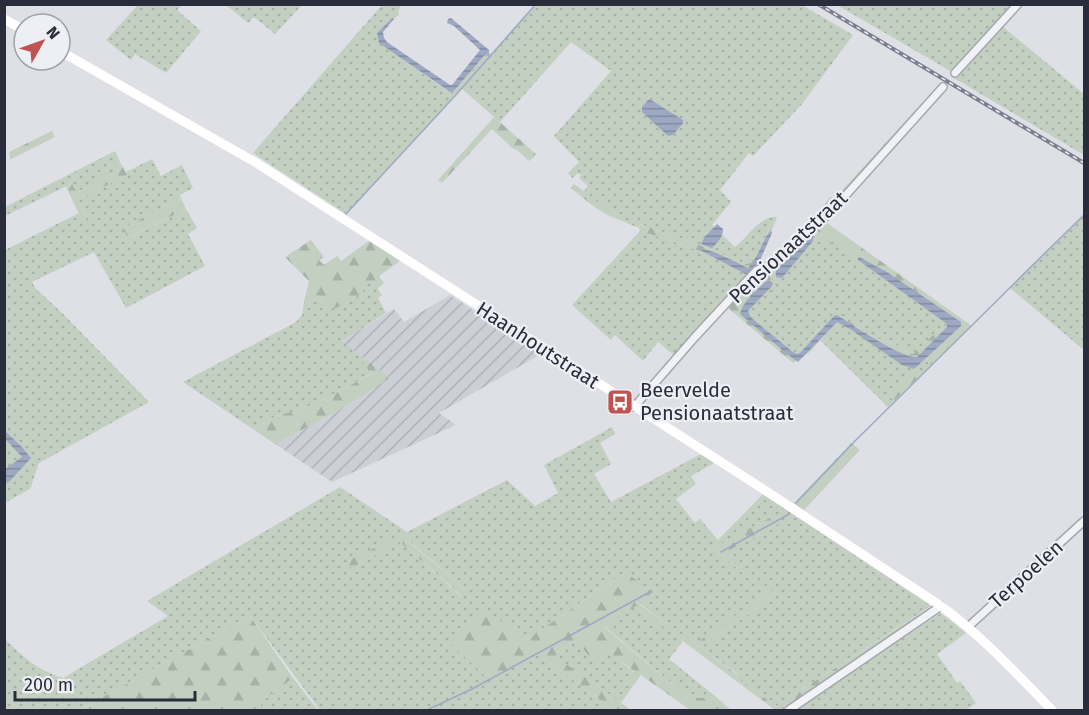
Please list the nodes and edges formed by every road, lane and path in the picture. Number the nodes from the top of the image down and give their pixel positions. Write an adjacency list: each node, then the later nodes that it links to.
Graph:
1 (1018, 4): 3 (street)
2 (72, 58): 5 (street, Haanhoutstraat)
3 (955, 73)
4 (943, 87): 5 (street, Pensionaatstraat)
5 (634, 407): 7 (street, Haanhoutstraat)
6 (1084, 521): 8 (street, Terpoelen)
7 (941, 606): 8 (street, Haanhoutstraat); 9 (street)
8 (968, 627): 10 (street, Haanhoutstraat)
9 (789, 711)
10 (1053, 711)

